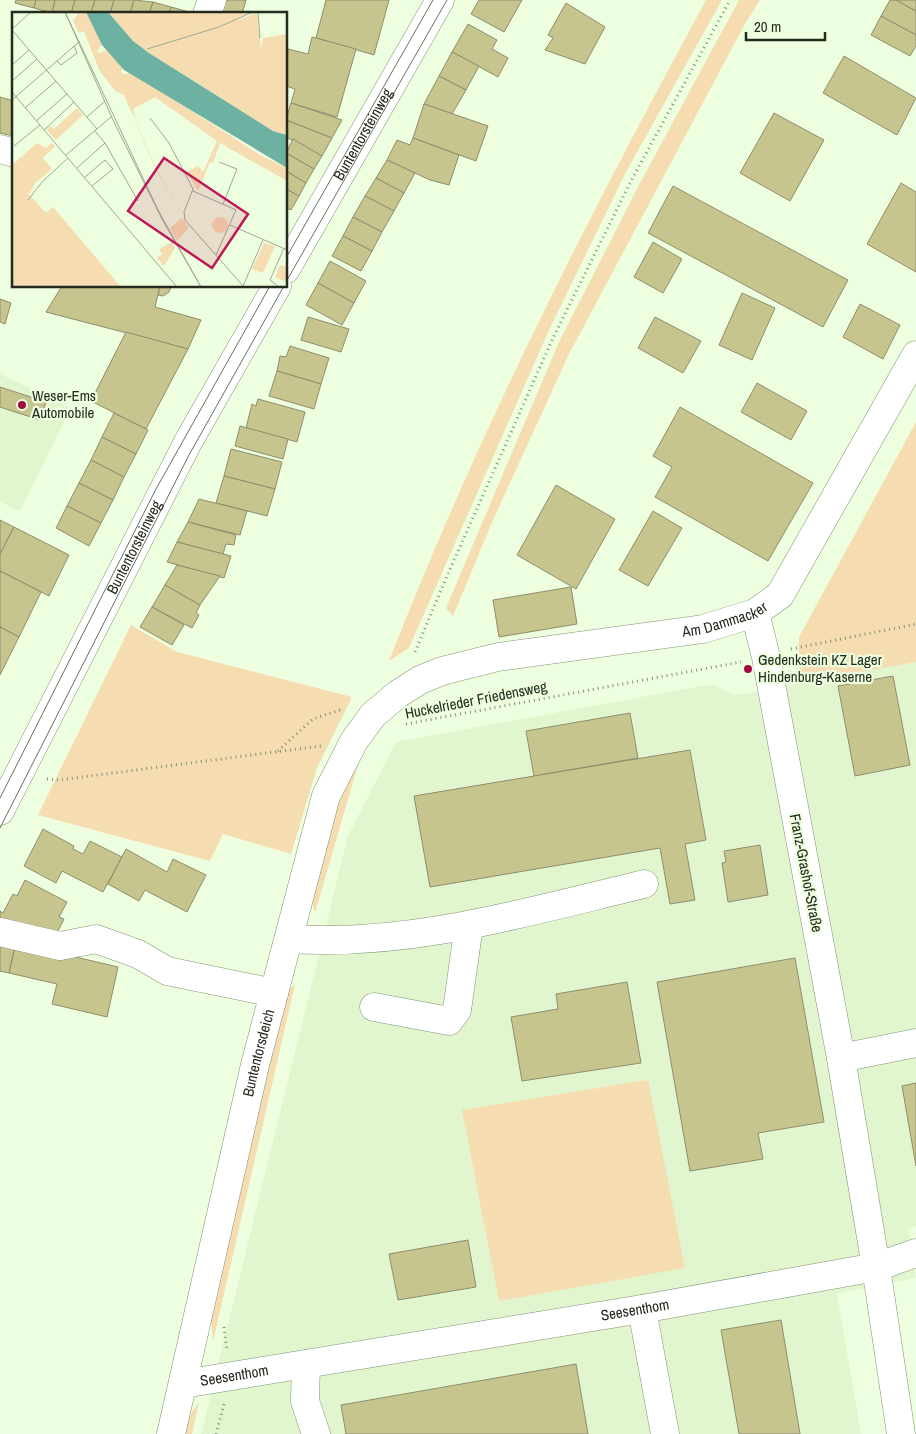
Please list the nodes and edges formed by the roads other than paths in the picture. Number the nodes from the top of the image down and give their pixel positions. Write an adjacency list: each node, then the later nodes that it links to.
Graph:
1 (212, 0): 3 (street)
2 (440, 0): 4 (street, Buntentorsteinweg)
3 (208, 12)
4 (288, 266)
5 (276, 288): 9 (street, Buntentorsteinweg)
6 (916, 355): 7 (street, Am Dammacker)
7 (755, 613): 8 (street, Am Dammacker); 17 (street, Franz-Grashof-Straße)
8 (398, 694): 13 (street, Buntentorsdeich)
9 (0, 811)
10 (644, 884): 11 (street)
11 (470, 925): 13 (street); 15 (street)
12 (0, 932): 14 (street)
13 (289, 939): 14 (street, Buntentorsdeich)
14 (274, 993): 22 (street, Buntentorsdeich)
15 (374, 1007)
16 (916, 1043): 17 (street)
17 (840, 1058): 19 (street)
18 (916, 1253): 19 (street, Seesenthom)
19 (876, 1267): 20 (street, Seesenthom); 26 (street)
20 (642, 1309): 21 (street, Seesenthom); 25 (street)
21 (306, 1364): 22 (street, Seesenthom); 24 (street)
22 (183, 1384): 23 (street, Buntentorsdeich)
23 (171, 1434)
24 (316, 1434)
25 (665, 1434)
26 (901, 1434)

